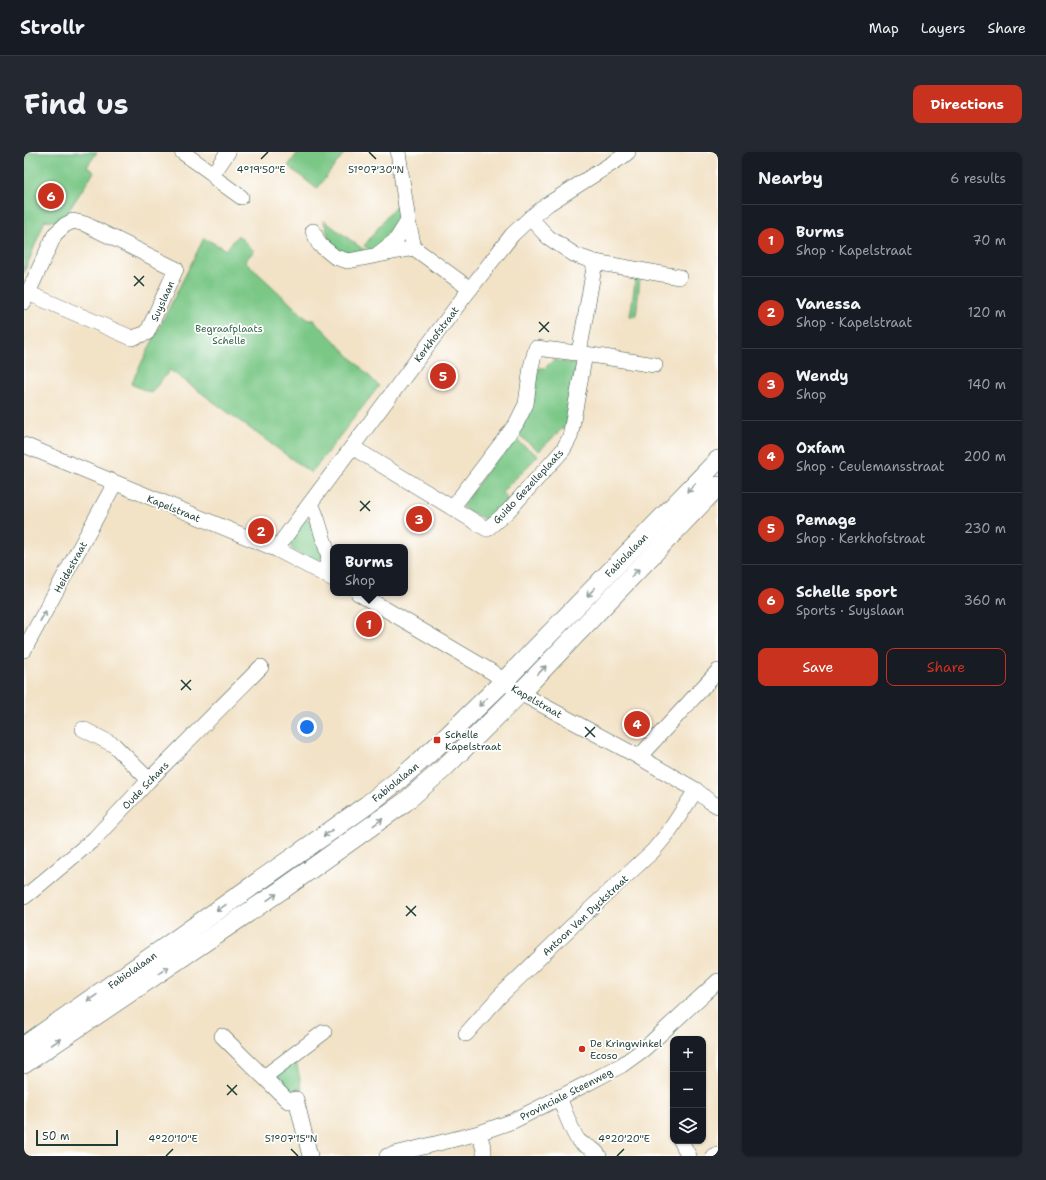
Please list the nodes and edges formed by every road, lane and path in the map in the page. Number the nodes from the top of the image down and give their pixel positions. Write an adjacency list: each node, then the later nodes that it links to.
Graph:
1 (182, 152): 5 (street)
2 (228, 152): 5 (street)
3 (398, 152): 8 (street)
4 (628, 152): 7 (street, Kerkhofstraat)
5 (213, 174): 6 (street)
6 (241, 197)
7 (530, 218): 12 (street); 14 (street, Kerkhofstraat)
8 (408, 221): 10 (street); 11 (street)
9 (313, 231): 11 (street)
10 (414, 248): 11 (street); 14 (street)
11 (377, 255)
12 (595, 262): 13 (street); 16 (street)
13 (679, 277)
14 (470, 289): 19 (street, Kerkhofstraat)
15 (28, 292): 15 (street, Suyslaan)
16 (582, 354): 17 (street); 24 (street); 24 (street, Guido Gezelleplaats)
17 (655, 365)
18 (24, 445): 21 (street, Kapelstraat)
19 (352, 447): 23 (street, Kerkhofstraat); 24 (street, Guido Gezelleplaats)
20 (718, 460): 31 (main road, Fabiolalaan, one-way to 31)
21 (115, 483): 25 (street, Kapelstraat); 28 (street, Heidestraat, one-way to 21)
22 (718, 486): 32 (main road, Fabiolalaan, one-way to 22)
23 (311, 503): 25 (street, Kerkhofstraat); 26 (street, Kapelstraat)
24 (452, 508)
25 (276, 549): 26 (street, Kapelstraat)
26 (328, 576)
27 (363, 596): 31 (street, Kapelstraat)
28 (24, 650)
29 (261, 667): 35 (street, Oude Schans)
30 (718, 671): 34 (street)
31 (504, 681): 32 (street, Kapelstraat); 43 (main road, Fabiolalaan, one-way to 43)
32 (520, 693): 34 (street, Kapelstraat); 44 (main road, Fabiolalaan, one-way to 32)
33 (84, 729): 35 (street)
34 (639, 757): 36 (street, Kapelstraat)
35 (149, 780): 38 (street, Oude Schans)
36 (696, 790): 37 (street, Kapelstraat); 41 (street, Antoon Van Dyckstraat)
37 (718, 806)
38 (24, 897)
39 (718, 981): 46 (street, Provinciale Steenweg)
40 (324, 1032): 45 (street)
41 (466, 1034)
42 (222, 1036): 45 (street)
43 (24, 1046)
44 (24, 1064)
45 (264, 1077): 50 (street)
46 (558, 1097): 47 (street, Provinciale Steenweg); 53 (street)
47 (479, 1133): 51 (street, Provinciale Steenweg); 52 (street)
48 (683, 1144): 54 (street)
49 (718, 1154): 55 (street)
50 (310, 1156)
51 (387, 1156)
52 (484, 1156)
53 (599, 1156)
54 (689, 1156)
55 (713, 1156)

